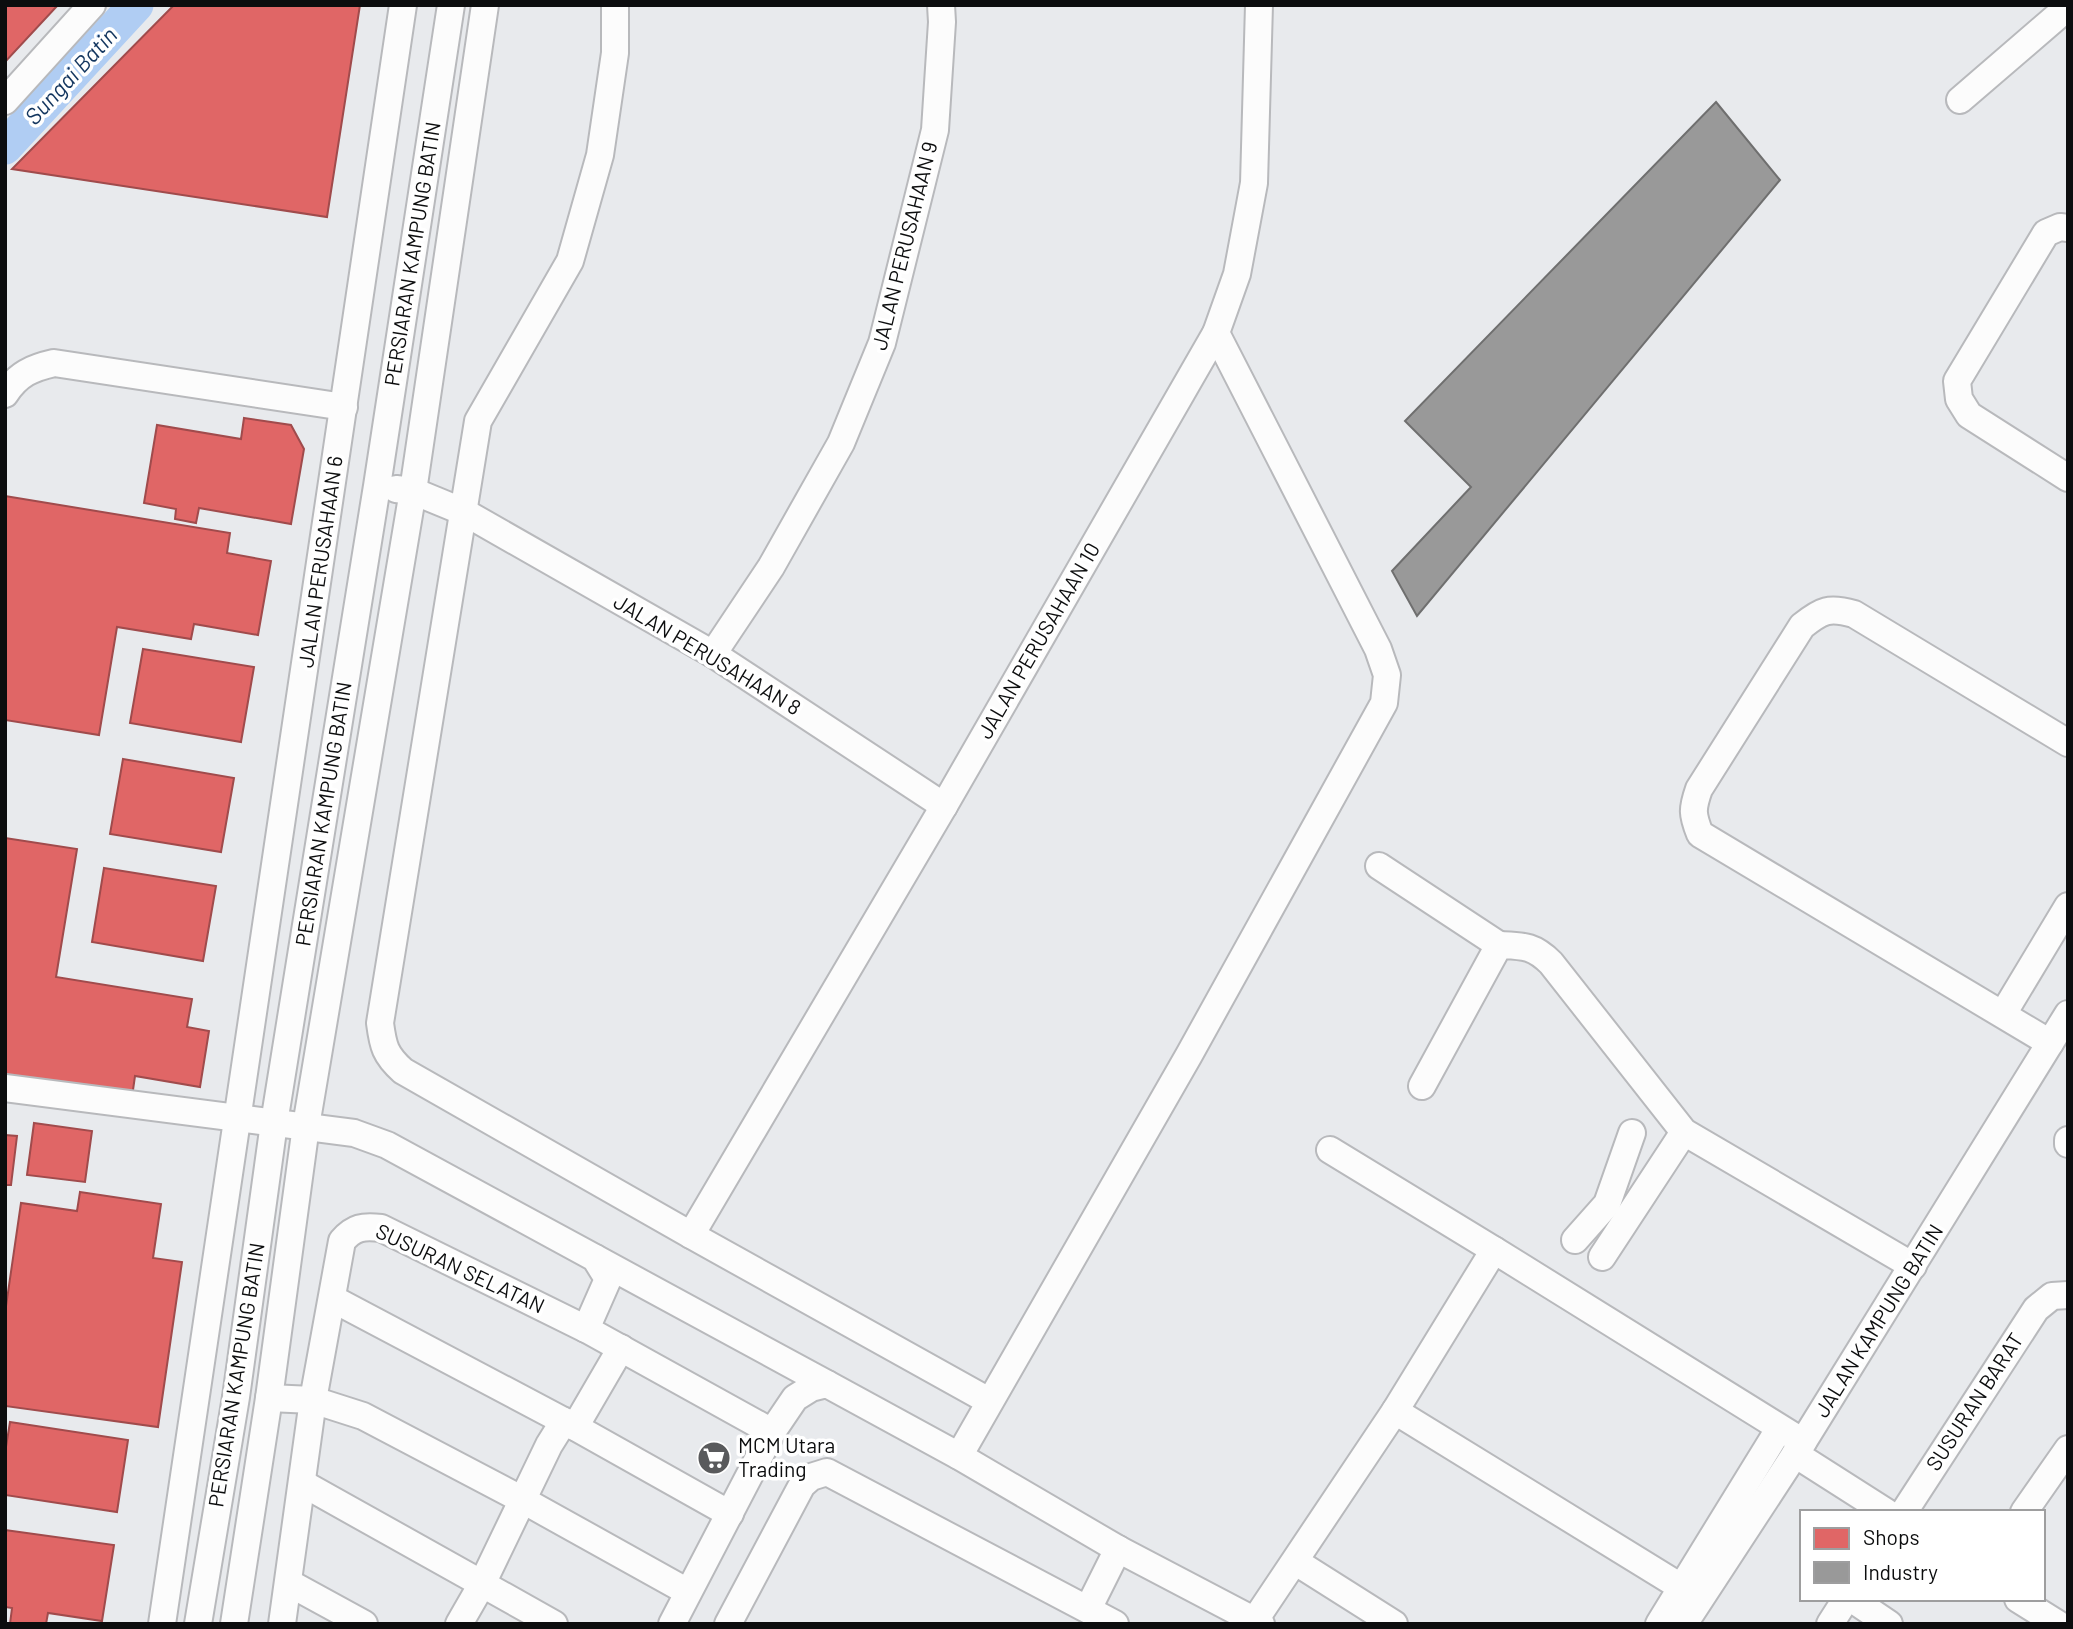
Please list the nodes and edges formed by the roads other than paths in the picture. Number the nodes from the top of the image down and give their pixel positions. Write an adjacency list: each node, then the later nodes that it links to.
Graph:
1 (92, 5): 10 (street)
2 (403, 5): 14 (street, JALAN PERUSAHAAN 6)
3 (451, 5): 16 (street, PERSIARAN KAMPUNG BATIN)
4 (485, 5): 17 (street, PERSIARAN KAMPUNG BATIN)
5 (615, 5): 18 (street)
6 (941, 5): 19 (street, JALAN PERUSAHAAN 9)
7 (1259, 5): 12 (street, JALAN PERUSAHAAN 10)
8 (2068, 7): 9 (street)
9 (1961, 100)
10 (5, 101)
11 (2068, 228): 15 (street)
12 (1216, 333): 21 (street, JALAN PERUSAHAAN 10); 50 (street)
13 (5, 394): 14 (street)
14 (344, 407): 30 (street, JALAN PERUSAHAAN 6)
15 (2068, 478)
16 (377, 486): 17 (street, JALAN PERUSAHAAN 8); 31 (street, PERSIARAN KAMPUNG BATIN)
17 (413, 491): 18 (street, JALAN PERUSAHAAN 8); 32 (street, PERSIARAN KAMPUNG BATIN)
18 (464, 512): 19 (street, JALAN PERUSAHAAN 8); 37 (street)
19 (713, 654): 21 (street, JALAN PERUSAHAAN 8)
20 (2068, 743): 25 (street)
21 (944, 806): 37 (street, JALAN PERUSAHAAN 10)
22 (1379, 866): 24 (street)
23 (2068, 906): 25 (street)
24 (1499, 945): 28 (street); 33 (street)
25 (2003, 1014): 27 (street)
26 (2068, 1014): 27 (street, JALAN KAMPUNG BATIN)
27 (2050, 1043): 42 (street, JALAN KAMPUNG BATIN)
28 (1422, 1086)
29 (5, 1088): 30 (street)
30 (238, 1119): 31 (street); 75 (street, JALAN PERUSAHAAN 6)
31 (274, 1123): 32 (street); 76 (street, PERSIARAN KAMPUNG BATIN)
32 (306, 1126): 41 (street); 48 (street, PERSIARAN KAMPUNG BATIN)
33 (1684, 1132): 36 (street); 42 (street)
34 (1632, 1133): 36 (street)
35 (1330, 1150): 39 (street)
36 (1616, 1212): 38 (street); 40 (street)
37 (691, 1236): 50 (street)
38 (1575, 1240)
39 (1494, 1250): 51 (street); 53 (street)
40 (1602, 1257)
41 (595, 1258): 45 (street); 47 (street)
42 (1913, 1266): 55 (street, JALAN KAMPUNG BATIN)
43 (2060, 1295): 61 (street, SUSURAN BARAT)
44 (333, 1299): 45 (street, SUSURAN SELATAN); 49 (street, SUSURAN SELATAN); 52 (street)
45 (586, 1329): 46 (street, SUSURAN SELATAN)
46 (621, 1348): 52 (street); 54 (street, SUSURAN SELATAN)
47 (827, 1384): 54 (street); 57 (street)
48 (269, 1398): 49 (street); 77 (street, PERSIARAN KAMPUNG BATIN)
49 (313, 1400): 58 (street, SUSURAN SELATAN); 59 (street)
50 (989, 1401): 57 (street)
51 (1395, 1411): 65 (street); 68 (street)
52 (570, 1424): 59 (street); 63 (street)
53 (1779, 1429): 55 (street); 68 (street)
54 (772, 1432): 63 (street)
55 (1799, 1448): 60 (street); 68 (street, JALAN KAMPUNG BATIN)
56 (2068, 1449): 62 (street)
57 (959, 1456): 64 (street)
58 (302, 1483): 66 (street, SUSURAN SELATAN); 67 (street)
59 (522, 1499): 67 (street); 69 (street)
60 (1883, 1510)
61 (1905, 1510)
62 (2026, 1510)
63 (730, 1514): 69 (street)
64 (1118, 1549): 73 (street); 74 (street)
65 (1296, 1562): 74 (street); 85 (street)
66 (289, 1583): 78 (street, SUSURAN SELATAN); 79 (street)
67 (482, 1584): 80 (street); 81 (street)
68 (1692, 1590): 86 (street); 87 (street, JALAN KAMPUNG BATIN)
69 (688, 1592): 82 (street)
70 (1845, 1601): 88 (street)
71 (1855, 1601): 89 (street)
72 (2021, 1601): 90 (street)
73 (1088, 1609): 83 (street); 84 (street)
74 (1258, 1622)
75 (162, 1624)
76 (198, 1624)
77 (234, 1624)
78 (282, 1624)
79 (364, 1624)
80 (459, 1624)
81 (554, 1624)
82 (672, 1624)
83 (727, 1624)
84 (1115, 1624)
85 (1394, 1624)
86 (1659, 1624)
87 (1684, 1624)
88 (1830, 1624)
89 (1889, 1624)
90 (2058, 1624)

